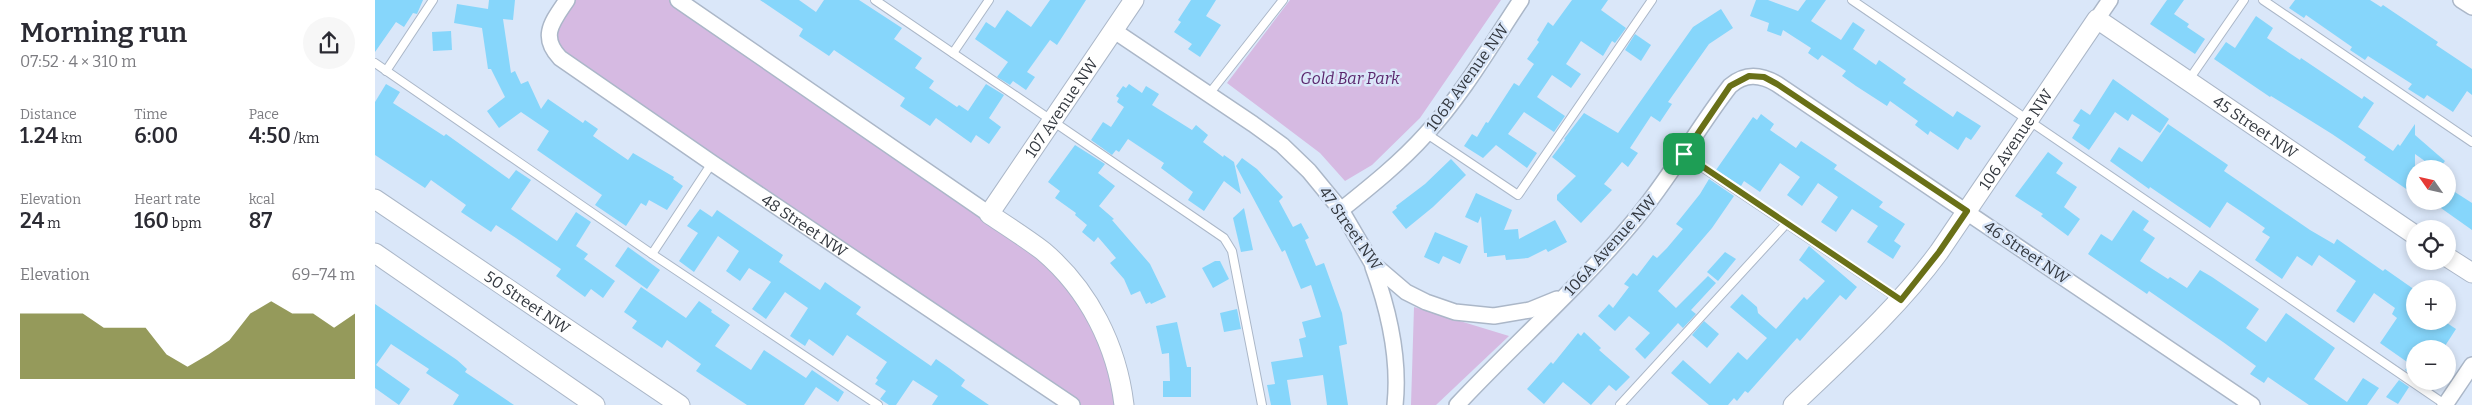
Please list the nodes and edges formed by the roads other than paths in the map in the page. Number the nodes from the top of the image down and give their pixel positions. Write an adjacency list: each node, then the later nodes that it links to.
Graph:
1 (433, 0): 20 (lane)
2 (567, 0): 29 (street, 48 Street NW)
3 (678, 0): 33 (street)
4 (875, 0): 18 (lane)
5 (989, 0): 18 (lane)
6 (1134, 0): 17 (street, 107 Avenue NW)
7 (1283, 0): 23 (lane)
8 (1521, 0): 26 (street, 106B Avenue NW)
9 (1652, 0): 26 (lane)
10 (1853, 0): 24 (lane)
11 (2110, 0): 16 (street, 106 Avenue NW)
12 (2244, 0): 22 (lane)
13 (2263, 0): 27 (lane)
14 (2461, 0): 15 (street)
15 (2472, 7)
16 (2097, 19): 22 (street, 45 Street NW); 24 (street, 106 Avenue NW)
17 (1113, 30): 23 (street, 47 Street NW); 25 (street, 107 Avenue NW)
18 (953, 53): 25 (lane)
19 (375, 64): 20 (lane)
20 (386, 71): 37 (lane)
21 (1749, 76): 28 (street, 106A Avenue NW); 32 (street, 46 Street NW)
22 (2188, 81): 35 (street, 45 Street NW)
23 (1209, 94): 31 (street, 47 Street NW)
24 (2029, 119): 32 (street, 106 Avenue NW); 55 (lane)
25 (1052, 121): 33 (street, 107 Avenue NW); 49 (lane)
26 (1427, 134): 31 (street, 106B Avenue NW)
27 (2472, 142)
28 (1684, 154): 34 (lane); 41 (street, 106A Avenue NW)
29 (712, 163): 37 (lane); 47 (street, 48 Street NW)
30 (375, 199): 44 (street, 50 Street NW)
31 (1341, 210): 39 (street, 47 Street NW)
32 (1967, 211): 42 (street, 106 Avenue NW); 54 (street, 46 Street NW)
33 (989, 214): 48 (street)
34 (1786, 224): 42 (lane); 52 (lane)
35 (2406, 229)
36 (375, 253): 45 (street)
37 (652, 254): 46 (lane)
38 (2456, 262): 40 (street)
39 (1372, 263): 41 (street, 47 Street NW); 50 (street)
40 (2472, 273)
41 (1566, 295): 51 (street, 106A Avenue NW)
42 (1901, 300): 53 (street, 106 Avenue NW)
43 (2472, 365): 55 (street)
44 (673, 403)
45 (595, 405)
46 (877, 405)
47 (1072, 405)
48 (1124, 405)
49 (1262, 405)
50 (1395, 405)
51 (1457, 405)
52 (1620, 405)
53 (1793, 405)
54 (2252, 405)
55 (2445, 405)

